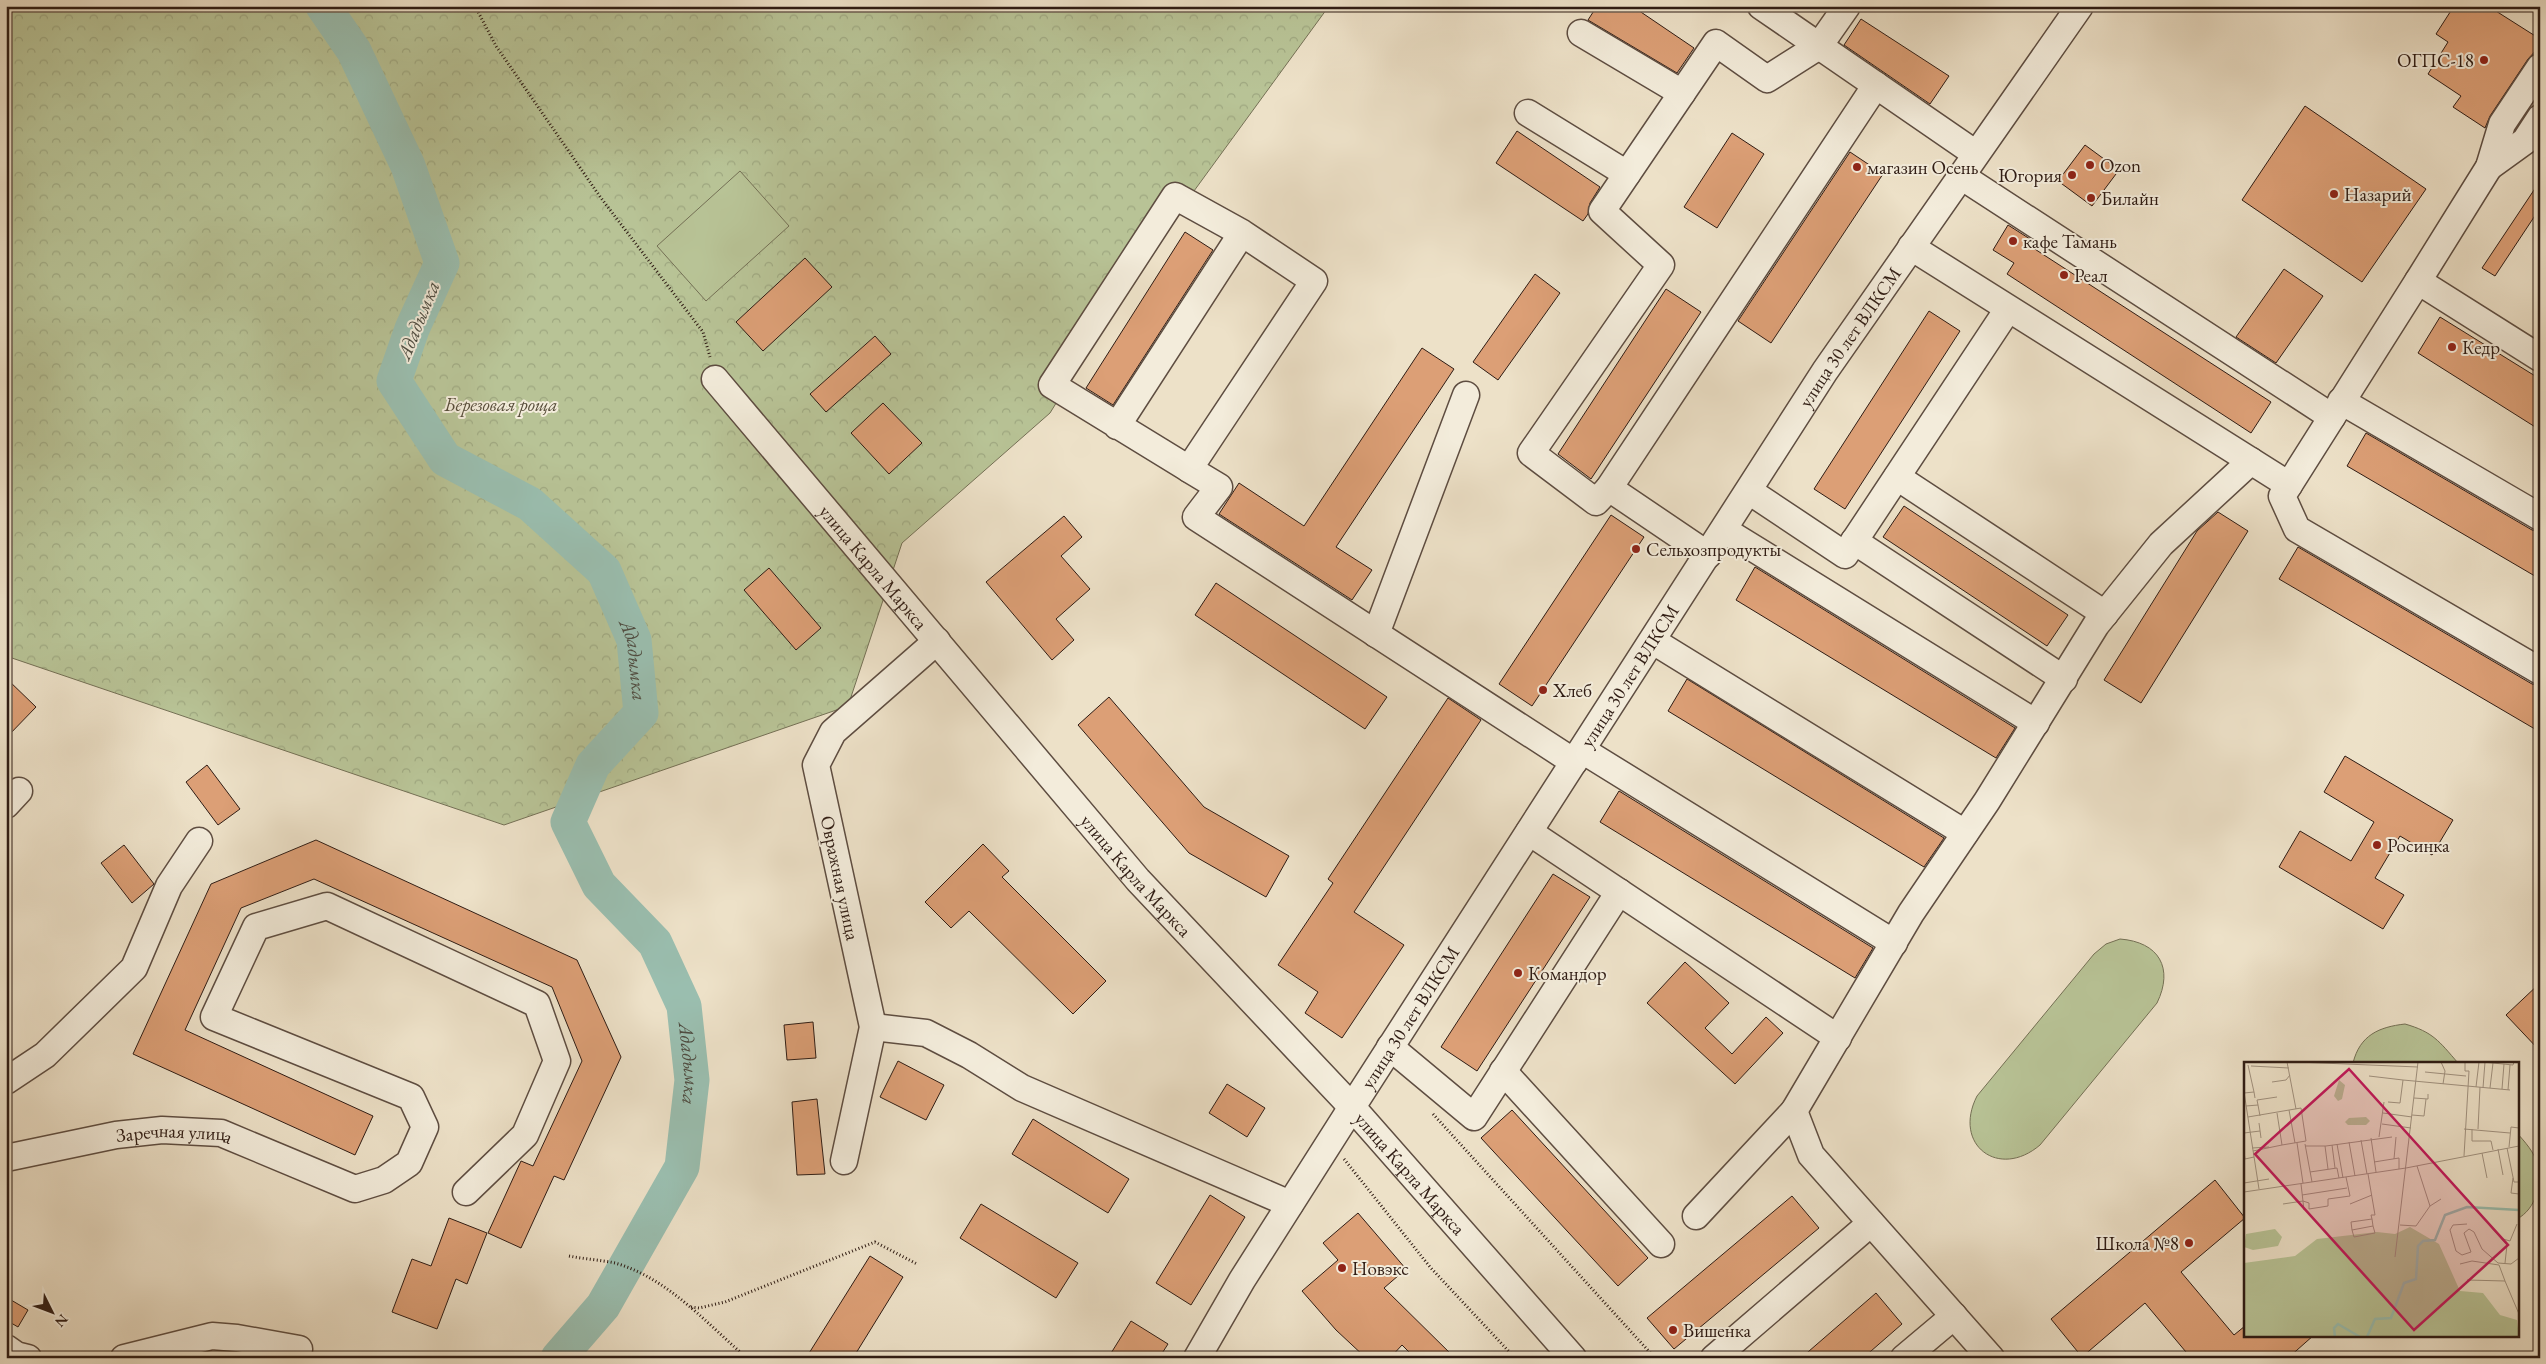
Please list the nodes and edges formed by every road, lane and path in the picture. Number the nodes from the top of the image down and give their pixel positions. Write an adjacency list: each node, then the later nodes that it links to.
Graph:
1 (475, 6): 21 (path)
2 (1761, 6): 6 (street)
3 (1847, 6): 6 (street)
4 (2080, 6): 12 (street, улица 30 лет ВЛКСМ)
5 (1581, 33): 9 (street)
6 (1819, 46): 8 (street); 9 (street)
7 (2540, 67): 13 (street)
8 (1876, 85): 12 (street); 29 (street)
9 (1682, 93): 14 (street)
10 (1528, 113): 14 (street)
11 (2540, 118): 13 (street)
12 (1976, 154): 15 (street, улица 30 лет ВЛКСМ)
13 (2489, 167): 18 (street)
14 (1627, 174): 29 (street)
15 (1961, 176): 17 (street, улица 30 лет ВЛКСМ); 23 (street)
16 (1242, 233): 24 (street); 24 (street); 26 (street)
17 (1911, 248): 19 (street); 30 (street, улица 30 лет ВЛКСМ)
18 (2418, 281): 20 (street); 23 (street)
19 (2008, 309): 25 (street); 27 (street)
20 (2540, 358)
21 (715, 378): 38 (street, улица Карла Маркса)
22 (1466, 395): 36 (street)
23 (2336, 409): 28 (street); 31 (street)
24 (1117, 426): 26 (street)
25 (2251, 461): 28 (street); 35 (street)
26 (1189, 469): 36 (street)
27 (1897, 477): 33 (street); 35 (street)
28 (2289, 485): 39 (street)
29 (1608, 488): 34 (street)
30 (1749, 491): 32 (street, улица 30 лет ВЛКСМ); 33 (street)
31 (2540, 517)
32 (1724, 530): 34 (street, улица 30 лет ВЛКСМ); 41 (street)
33 (1854, 541): 40 (street)
34 (1708, 555): 37 (street, улица 30 лет ВЛКСМ)
35 (2105, 614): 40 (street)
36 (1376, 634): 42 (street)
37 (1653, 641): 42 (street, улица 30 лет ВЛКСМ); 44 (street)
38 (937, 642): 48 (street, Овражная улица); 53 (street, улица Карла Маркса)
39 (2540, 671)
40 (2064, 679): 41 (street)
41 (2036, 723): 44 (street)
42 (1578, 756): 43 (street, улица 30 лет ВЛКСМ); 47 (street)
43 (1529, 832): 46 (street); 50 (street, улица 30 лет ВЛКСМ)
44 (1965, 833): 47 (street)
45 (199, 842): 52 (street)
46 (1619, 892): 49 (street); 51 (street)
47 (1894, 943): 49 (street)
48 (873, 1026): 58 (street, Овражная улица); 60 (street)
49 (1838, 1038): 54 (street)
50 (1390, 1047): 51 (street); 53 (street, улица 30 лет ВЛКСМ)
51 (1503, 1072): 63 (street)
52 (6, 1081)
53 (1352, 1107): 56 (street, улица 30 лет ВЛКСМ); 75 (street, улица Карла Маркса)
54 (1794, 1111): 61 (street); 62 (street)
55 (1432, 1113): 76 (path)
56 (1331, 1140): 60 (street, улица 30 лет ВЛКСМ); 74 (path)
57 (6, 1158): 59 (street, Заречная улица)
58 (844, 1161)
59 (466, 1192)
60 (1290, 1204): 73 (street, улица 30 лет ВЛКСМ)
61 (1696, 1216)
62 (1871, 1222): 67 (street); 77 (street)
63 (1661, 1244)
64 (569, 1256): 66 (path)
65 (917, 1264): 66 (path)
66 (691, 1307): 72 (path)
67 (1954, 1316): 78 (street); 79 (street)
68 (6, 1348): 70 (street)
69 (299, 1349): 71 (street)
70 (28, 1358)
71 (124, 1358)
72 (747, 1358)
73 (1197, 1358)
74 (1515, 1358)
75 (1573, 1358)
76 (1654, 1358)
77 (1714, 1358)
78 (1904, 1358)
79 (1991, 1358)

